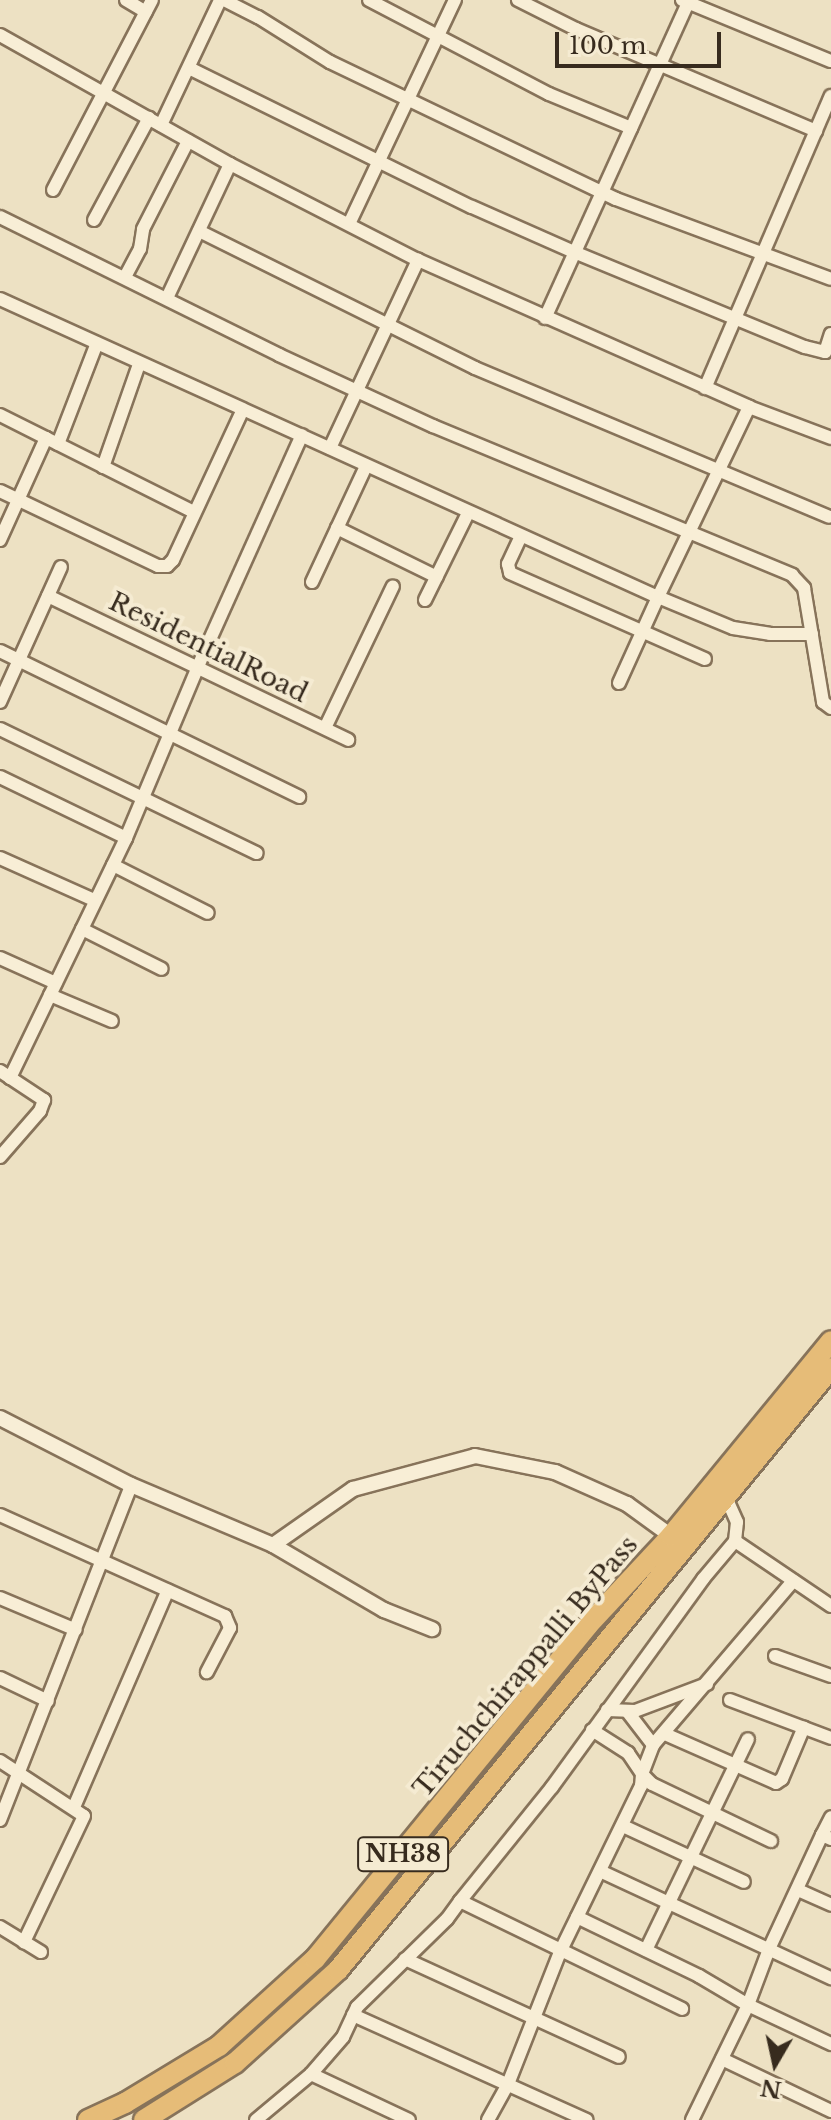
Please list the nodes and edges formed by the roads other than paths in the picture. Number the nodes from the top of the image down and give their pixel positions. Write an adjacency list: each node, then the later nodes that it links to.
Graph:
1 (126, 0): 7 (street)
2 (222, 0): 12 (street); 15 (street)
3 (369, 0): 9 (street)
4 (455, 0): 9 (street)
5 (518, 0): 11 (street)
6 (686, 1): 10 (street); 11 (street)
7 (149, 6): 13 (street)
8 (0, 35): 13 (street)
9 (438, 35): 15 (street); 18 (street)
10 (831, 61)
11 (659, 64): 18 (street); 19 (street)
12 (189, 68): 17 (street); 21 (street)
13 (102, 92): 16 (street); 23 (street)
14 (831, 96): 19 (street)
15 (408, 99): 21 (street); 24 (street)
16 (149, 118): 17 (street); 26 (street)
17 (161, 125): 20 (street)
18 (631, 128): 24 (street)
19 (816, 131): 30 (street)
20 (188, 141): 22 (street); 32 (street)
21 (379, 160): 27 (street); 29 (street)
22 (230, 164): 27 (street); 28 (street)
23 (53, 190)
24 (602, 192): 29 (street); 30 (street)
25 (0, 217): 32 (street)
26 (94, 220)
27 (349, 224): 31 (street)
28 (199, 231): 34 (street); 38 (street)
29 (574, 252): 36 (street); 37 (street)
30 (762, 255): 33 (street); 37 (street)
31 (418, 260): 36 (street); 38 (street)
32 (125, 277): 34 (street)
33 (831, 279)
34 (167, 298): 43 (street)
35 (0, 299): 40 (street)
36 (545, 318): 42 (street)
37 (735, 318): 39 (street); 42 (street)
38 (387, 326): 43 (street); 54 (street)
39 (831, 334)
40 (97, 343): 41 (street); 50 (street)
41 (139, 364): 45 (street); 53 (street)
42 (705, 388): 44 (street)
43 (357, 391): 51 (street); 61 (street)
44 (749, 407): 49 (street); 54 (street)
45 (243, 409): 47 (street); 57 (street)
46 (0, 415): 48 (street)
47 (302, 435): 51 (street); 76 (street)
48 (46, 438): 50 (street); 56 (street)
49 (831, 438)
50 (58, 444): 53 (street)
51 (330, 448): 52 (street)
52 (366, 466): 58 (street); 60 (street)
53 (103, 467): 57 (street)
54 (718, 471): 59 (street); 61 (street)
55 (0, 491): 56 (street)
56 (18, 500): 57 (street); 63 (street)
57 (194, 512)
58 (468, 513): 62 (street); 65 (street)
59 (829, 517)
60 (337, 528): 65 (street); 66 (street)
61 (688, 534): 69 (street); 72 (street)
62 (521, 536): 69 (street); 71 (street)
63 (0, 540)
64 (61, 567): 68 (street)
65 (437, 577): 70 (street)
66 (312, 582)
67 (393, 586): 80 (street)
68 (48, 596): 74 (street); 76 (street, ResidentialRoad)
69 (658, 597): 71 (street); 72 (street)
70 (425, 600)
71 (643, 631): 75 (street); 77 (street)
72 (812, 634): 79 (street)
73 (0, 651): 74 (street)
74 (19, 659): 78 (street); 82 (street)
75 (705, 659)
76 (197, 667): 80 (street, ResidentialRoad); 82 (street)
77 (619, 683)
78 (0, 702)
79 (831, 708)
80 (325, 728): 83 (street, ResidentialRoad)
81 (0, 729): 86 (street)
82 (170, 733): 85 (street); 86 (street)
83 (348, 740)
84 (0, 777): 87 (street)
85 (299, 797)
86 (143, 798): 87 (street); 88 (street)
87 (126, 838): 90 (street)
88 (257, 853)
89 (0, 858): 91 (street)
90 (113, 865): 91 (street); 92 (street)
91 (94, 900): 93 (street)
92 (208, 913)
93 (82, 929): 95 (street); 96 (street)
94 (0, 958): 96 (street)
95 (162, 969)
96 (53, 989): 97 (street); 98 (street)
97 (112, 1021)
98 (5, 1075): 99 (street)
99 (0, 1157)
100 (831, 1341): 109 (highway, Tiruchchirappalli ByPass / NH38)
101 (831, 1368): 103 (highway, Tiruchchirappalli ByPass / NH38)
102 (0, 1418): 104 (street)
103 (755, 1461): 105 (highway, Tiruchchirappalli ByPass / NH38); 109 (street, Tiruchchirappalli ByPass)
104 (131, 1485): 108 (street); 110 (street)
105 (726, 1497): 107 (street); 109 (highway, Tiruchchirappalli ByPass / NH38)
106 (0, 1515): 110 (street)
107 (735, 1541): 111 (street); 124 (street)
108 (273, 1545): 109 (street); 115 (street)
109 (676, 1545): 171 (highway, Tiruchchirappalli ByPass / NH38); 172 (highway, Tiruchchirappalli ByPass / NH38)
110 (101, 1563): 112 (street); 116 (street)
111 (793, 1581): 114 (street); 121 (street)
112 (168, 1590): 118 (street); 136 (street)
113 (0, 1598): 116 (street)
114 (831, 1606)
115 (432, 1629)
116 (76, 1630): 123 (street)
117 (775, 1656): 119 (street)
118 (207, 1672)
119 (831, 1676)
120 (0, 1678): 123 (street)
121 (707, 1684): 125 (street); 128 (street)
122 (730, 1700): 126 (street)
123 (48, 1701): 134 (street)
124 (607, 1710): 125 (street); 127 (street)
125 (627, 1711): 131 (street)
126 (804, 1727): 129 (street); 133 (street)
127 (592, 1730): 135 (street); 147 (street)
128 (665, 1734): 131 (street); 133 (street)
129 (831, 1738)
130 (748, 1739): 133 (street)
131 (653, 1745): 135 (street)
132 (0, 1761): 134 (street)
133 (735, 1766): 137 (street)
134 (20, 1773): 136 (street); 139 (street)
135 (642, 1774): 137 (street); 140 (street)
136 (74, 1807): 152 (street)
137 (710, 1813): 142 (street); 143 (street)
138 (831, 1817): 141 (street)
139 (0, 1820)
140 (623, 1826): 143 (street); 144 (street)
141 (827, 1837): 146 (street)
142 (771, 1841)
143 (689, 1857): 145 (street); 148 (street)
144 (600, 1871): 148 (street); 150 (street)
145 (744, 1882)
146 (798, 1890): 149 (street); 153 (street)
147 (460, 1901): 156 (street); 157 (street)
148 (670, 1903): 153 (street); 154 (street)
149 (831, 1905)
150 (577, 1917): 154 (street); 156 (street)
151 (0, 1927): 152 (street)
152 (24, 1942): 155 (street)
153 (769, 1949): 158 (street); 159 (street)
154 (646, 1950): 159 (street)
155 (41, 1952)
156 (560, 1952): 160 (street); 162 (street)
157 (405, 1959): 161 (street); 162 (street)
158 (831, 1978)
159 (748, 2005): 163 (street); 165 (street)
160 (682, 2009)
161 (353, 2015): 166 (street); 167 (street)
162 (534, 2019): 164 (street); 167 (street)
163 (831, 2044)
164 (619, 2057)
165 (722, 2059): 168 (street); 169 (street)
166 (311, 2074): 170 (street); 173 (street)
167 (508, 2084): 174 (street); 175 (street)
168 (831, 2111)
169 (694, 2117): 176 (street)
170 (402, 2118)
171 (88, 2120)
172 (144, 2120)
173 (256, 2120)
174 (488, 2120)
175 (587, 2120)
176 (710, 2120)

